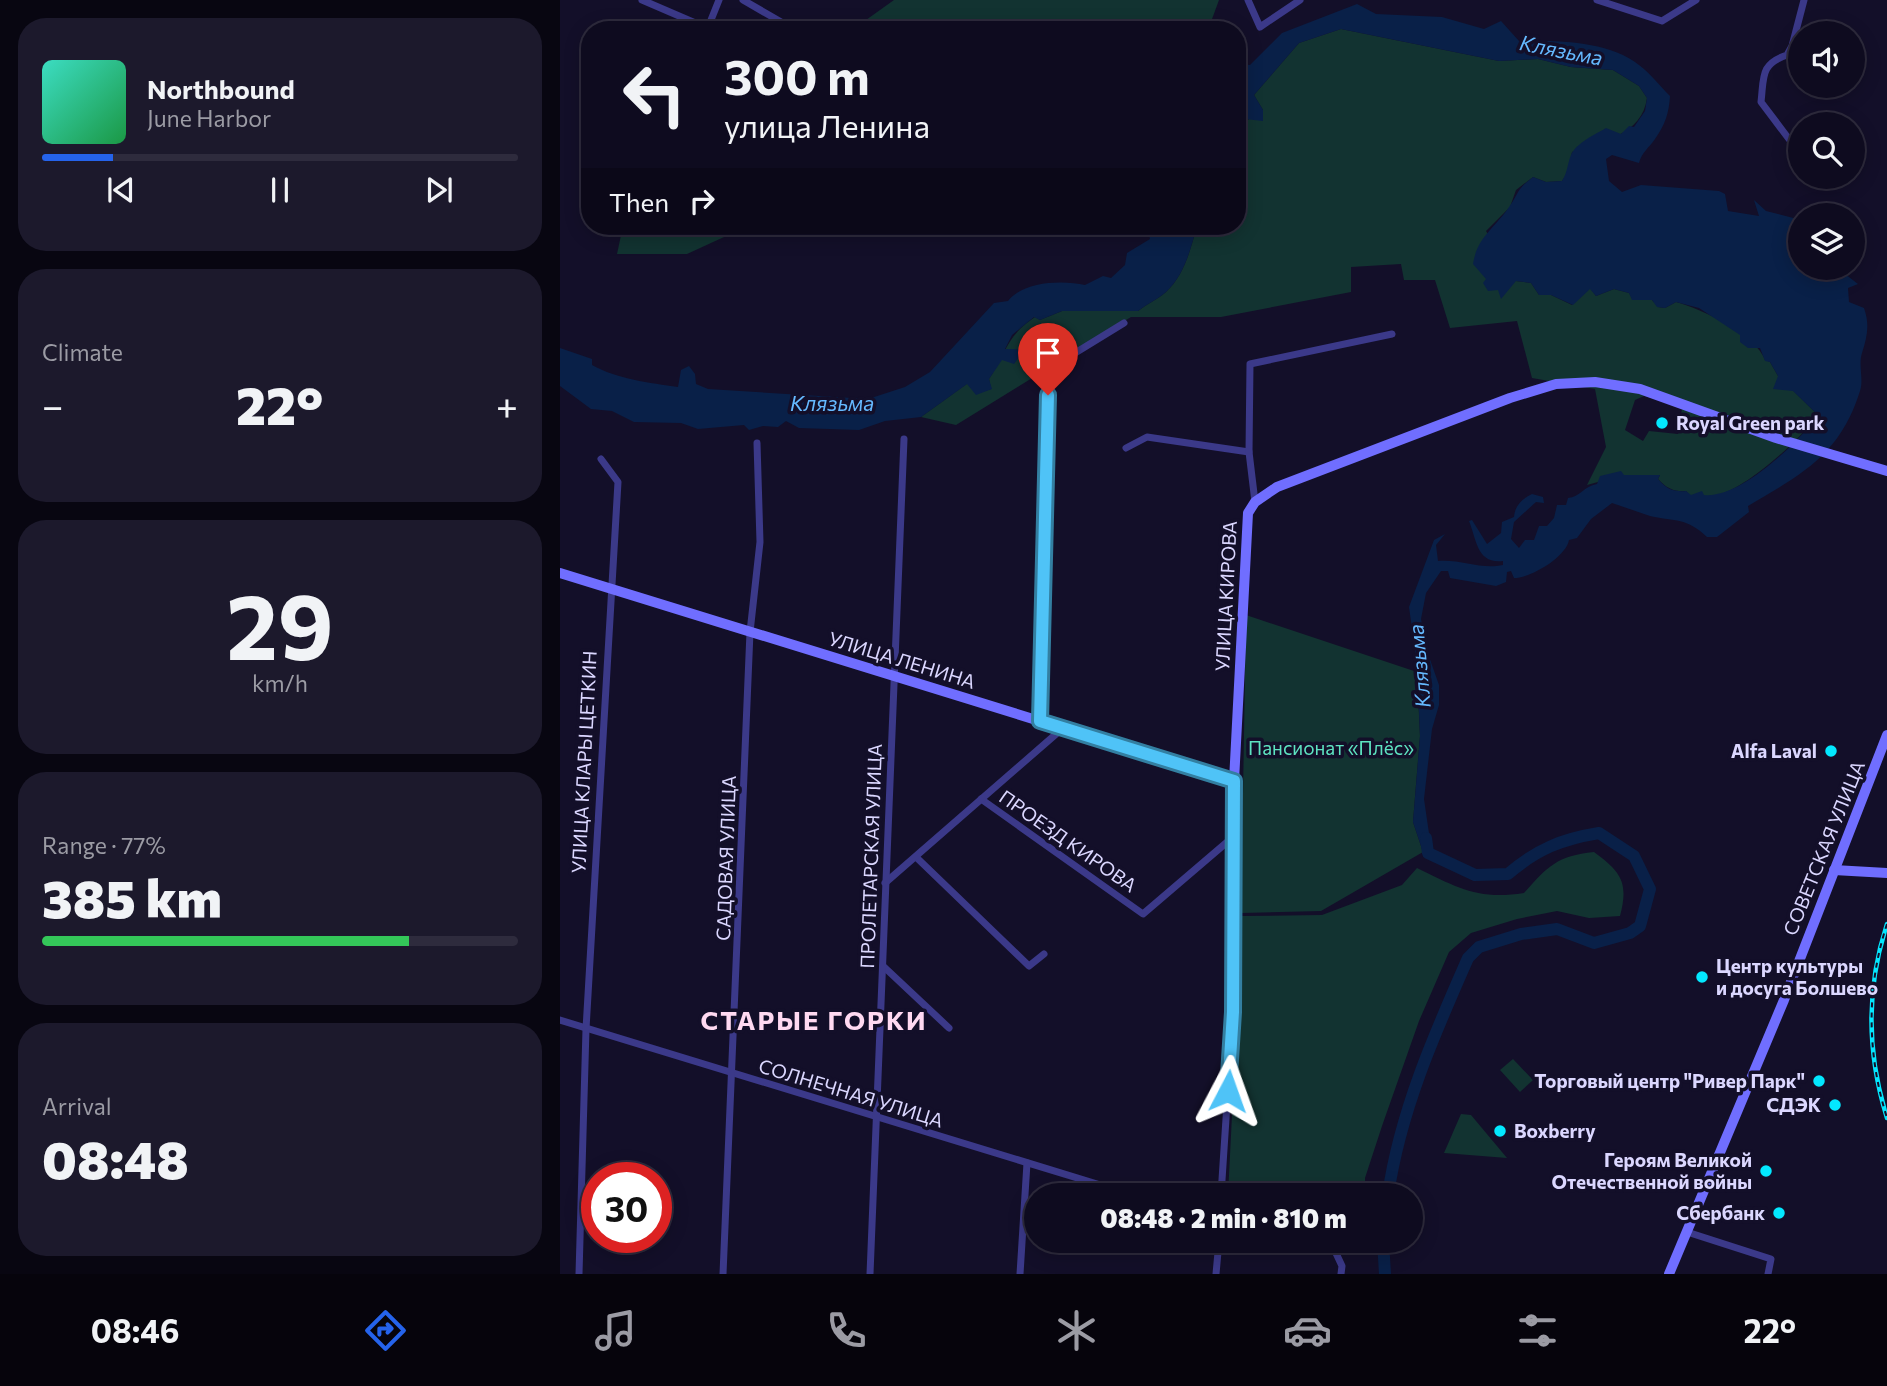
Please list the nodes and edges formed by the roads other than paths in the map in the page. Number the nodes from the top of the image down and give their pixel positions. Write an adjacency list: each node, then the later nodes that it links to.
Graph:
1 (642, 0): 9 (street)
2 (719, 0): 10 (street)
3 (743, 0): 11 (street)
4 (1248, 0): 5 (street)
5 (1300, 0)
6 (1597, 0): 7 (street)
7 (1696, 0)
8 (1804, 0): 12 (street)
9 (689, 21)
10 (710, 21)
11 (779, 21)
12 (1788, 138)
13 (1124, 323): 26 (street)
14 (1392, 334): 18 (street)
15 (904, 439): 25 (street, ПРОЛЕТАРСКАЯ УЛИЦА)
16 (757, 443): 24 (street, САДОВАЯ УЛИЦА)
17 (1126, 448): 18 (street)
18 (1248, 452): 21 (street)
19 (601, 459): 23 (street, УЛИЦА КЛАРЫ ЦЕТКИН)
20 (1887, 471): 21 (street, УЛИЦА КИРОВА)
21 (1255, 502): 29 (street, УЛИЦА КИРОВА)
22 (560, 573): 23 (street, УЛИЦА ЛЕНИНА)
23 (609, 587): 24 (street, УЛИЦА ЛЕНИНА); 42 (street, УЛИЦА КЛАРЫ ЦЕТКИН)
24 (750, 632): 25 (street, УЛИЦА ЛЕНИНА); 43 (street, САДОВАЯ УЛИЦА)
25 (895, 676): 26 (street, УЛИЦА ЛЕНИНА); 37 (street, ПРОЛЕТАРСКАЯ УЛИЦА)
26 (1040, 721): 27 (street, УЛИЦА ЛЕНИНА)
27 (1063, 728): 29 (street, УЛИЦА ЛЕНИНА); 30 (street)
28 (1885, 740): 32 (street, СОВЕТСКАЯ УЛИЦА)
29 (1234, 781): 31 (street, УЛИЦА КИРОВА)
30 (981, 799): 31 (street, ПРОЕЗД КИРОВА); 33 (street)
31 (1233, 837): 47 (street, УЛИЦА КИРОВА)
32 (1841, 854): 34 (street, СОВЕТСКАЯ УЛИЦА); 35 (street)
33 (917, 858): 37 (street); 38 (street)
34 (1834, 870): 35 (street); 48 (street, СОВЕТСКАЯ УЛИЦА)
35 (1861, 871): 36 (street)
36 (1887, 873)
37 (886, 883): 39 (street, ПРОЛЕТАРСКАЯ УЛИЦА)
38 (1044, 954)
39 (883, 966): 41 (street); 44 (street, ПРОЛЕТАРСКАЯ УЛИЦА)
40 (560, 1020): 42 (street, СОЛНЕЧНАЯ УЛИЦА)
41 (949, 1028)
42 (586, 1029): 43 (street, СОЛНЕЧНАЯ УЛИЦА); 51 (street, УЛИЦА КЛАРЫ ЦЕТКИН)
43 (733, 1074): 44 (street, СОЛНЕЧНАЯ УЛИЦА); 52 (street, САДОВАЯ УЛИЦА)
44 (876, 1118): 45 (street, СОЛНЕЧНАЯ УЛИЦА); 53 (street, ПРОЛЕТАРСКАЯ УЛИЦА)
45 (1027, 1163): 46 (street, СОЛНЕЧНАЯ УЛИЦА); 54 (street)
46 (1093, 1183)
47 (1223, 1183)
48 (1687, 1232): 57 (street, СОВЕТСКАЯ УЛИЦА); 58 (street)
49 (1218, 1253): 55 (street)
50 (1336, 1253): 56 (street)
51 (579, 1274)
52 (723, 1274)
53 (870, 1274)
54 (1020, 1274)
55 (1216, 1274)
56 (1341, 1274)
57 (1669, 1274)
58 (1768, 1274)

